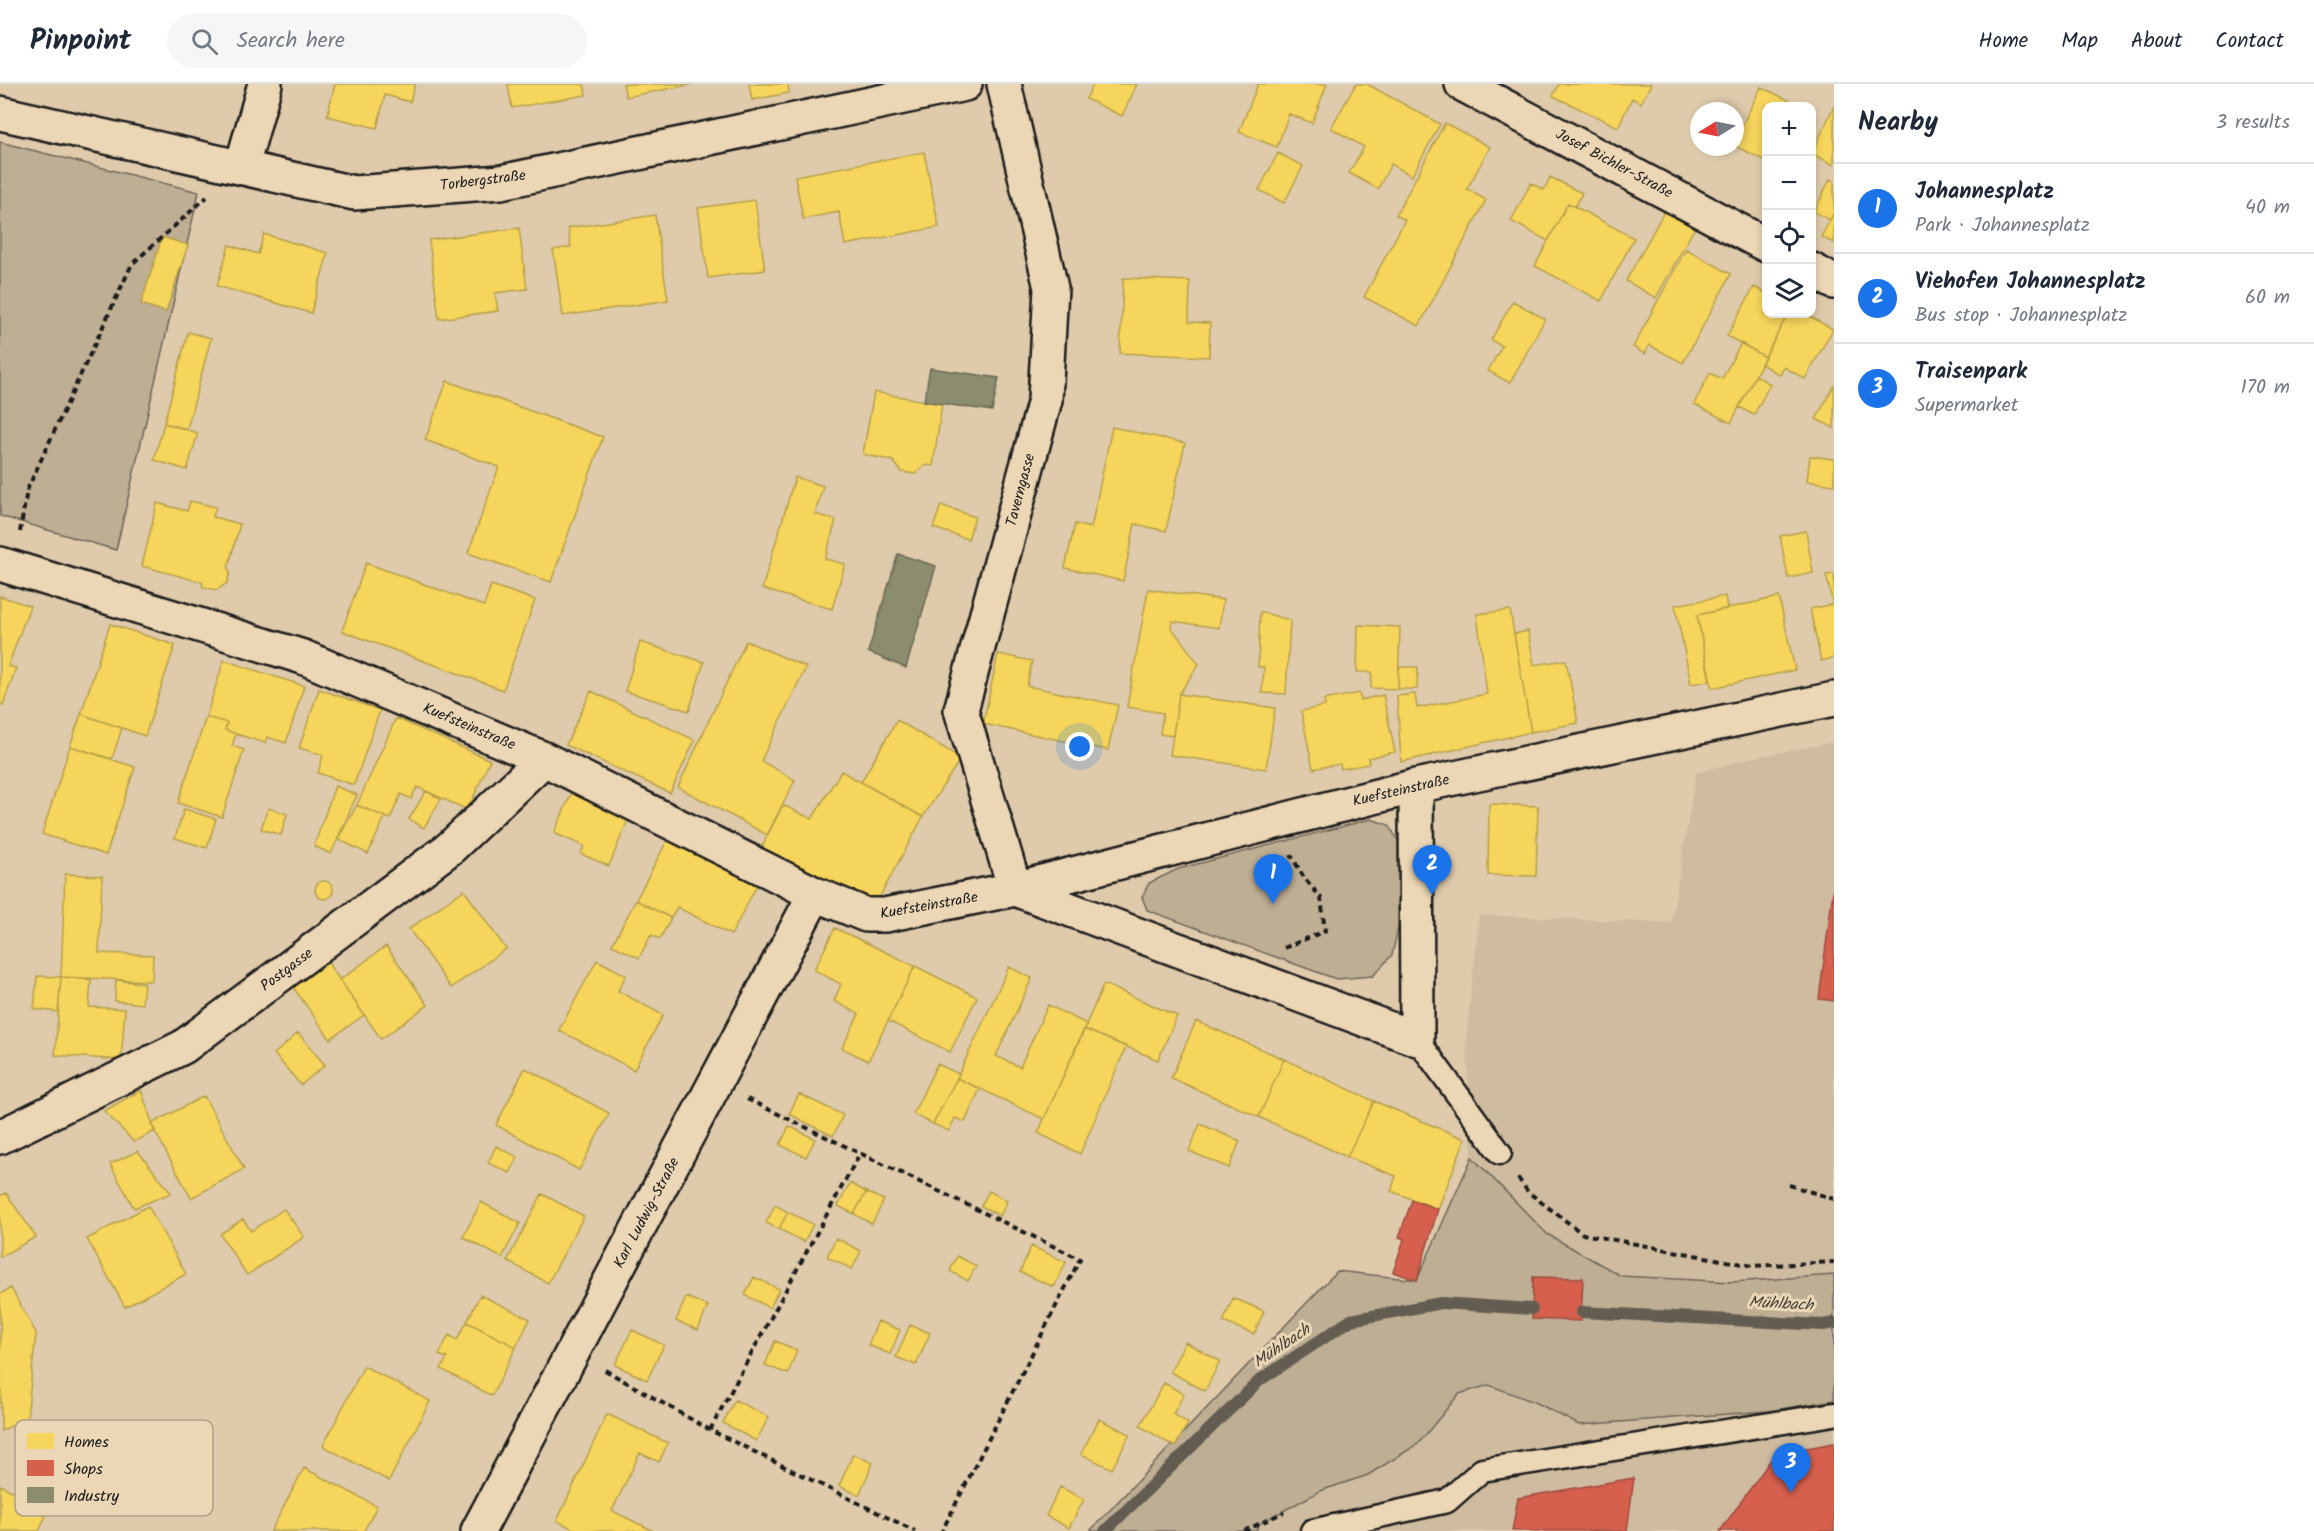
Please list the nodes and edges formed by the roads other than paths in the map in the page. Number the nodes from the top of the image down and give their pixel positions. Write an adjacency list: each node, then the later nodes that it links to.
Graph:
1 (266, 84): 6 (street)
2 (965, 84): 6 (street, Torbergstraße)
3 (1004, 84): 14 (street, Taverngasse)
4 (1462, 84): 7 (street, Josef Bichler-Straße)
5 (0, 112): 6 (street, Torbergstraße)
6 (242, 166)
7 (1762, 242)
8 (1816, 272): 9 (street)
9 (1834, 282)
10 (7, 566): 12 (street, Kuefsteinstraße)
11 (1834, 699): 13 (street, Kuefsteinstraße)
12 (544, 759): 15 (street, Kuefsteinstraße); 17 (street, Postgasse)
13 (1416, 786): 14 (street, Kuefsteinstraße); 16 (street)
14 (1015, 889): 15 (street, Kuefsteinstraße); 16 (street)
15 (815, 894): 20 (street, Karl Ludwig-Straße)
16 (1417, 1039): 18 (lane)
17 (0, 1137)
18 (1500, 1153)
19 (1834, 1414): 21 (lane)
20 (478, 1531)
21 (1312, 1531)

